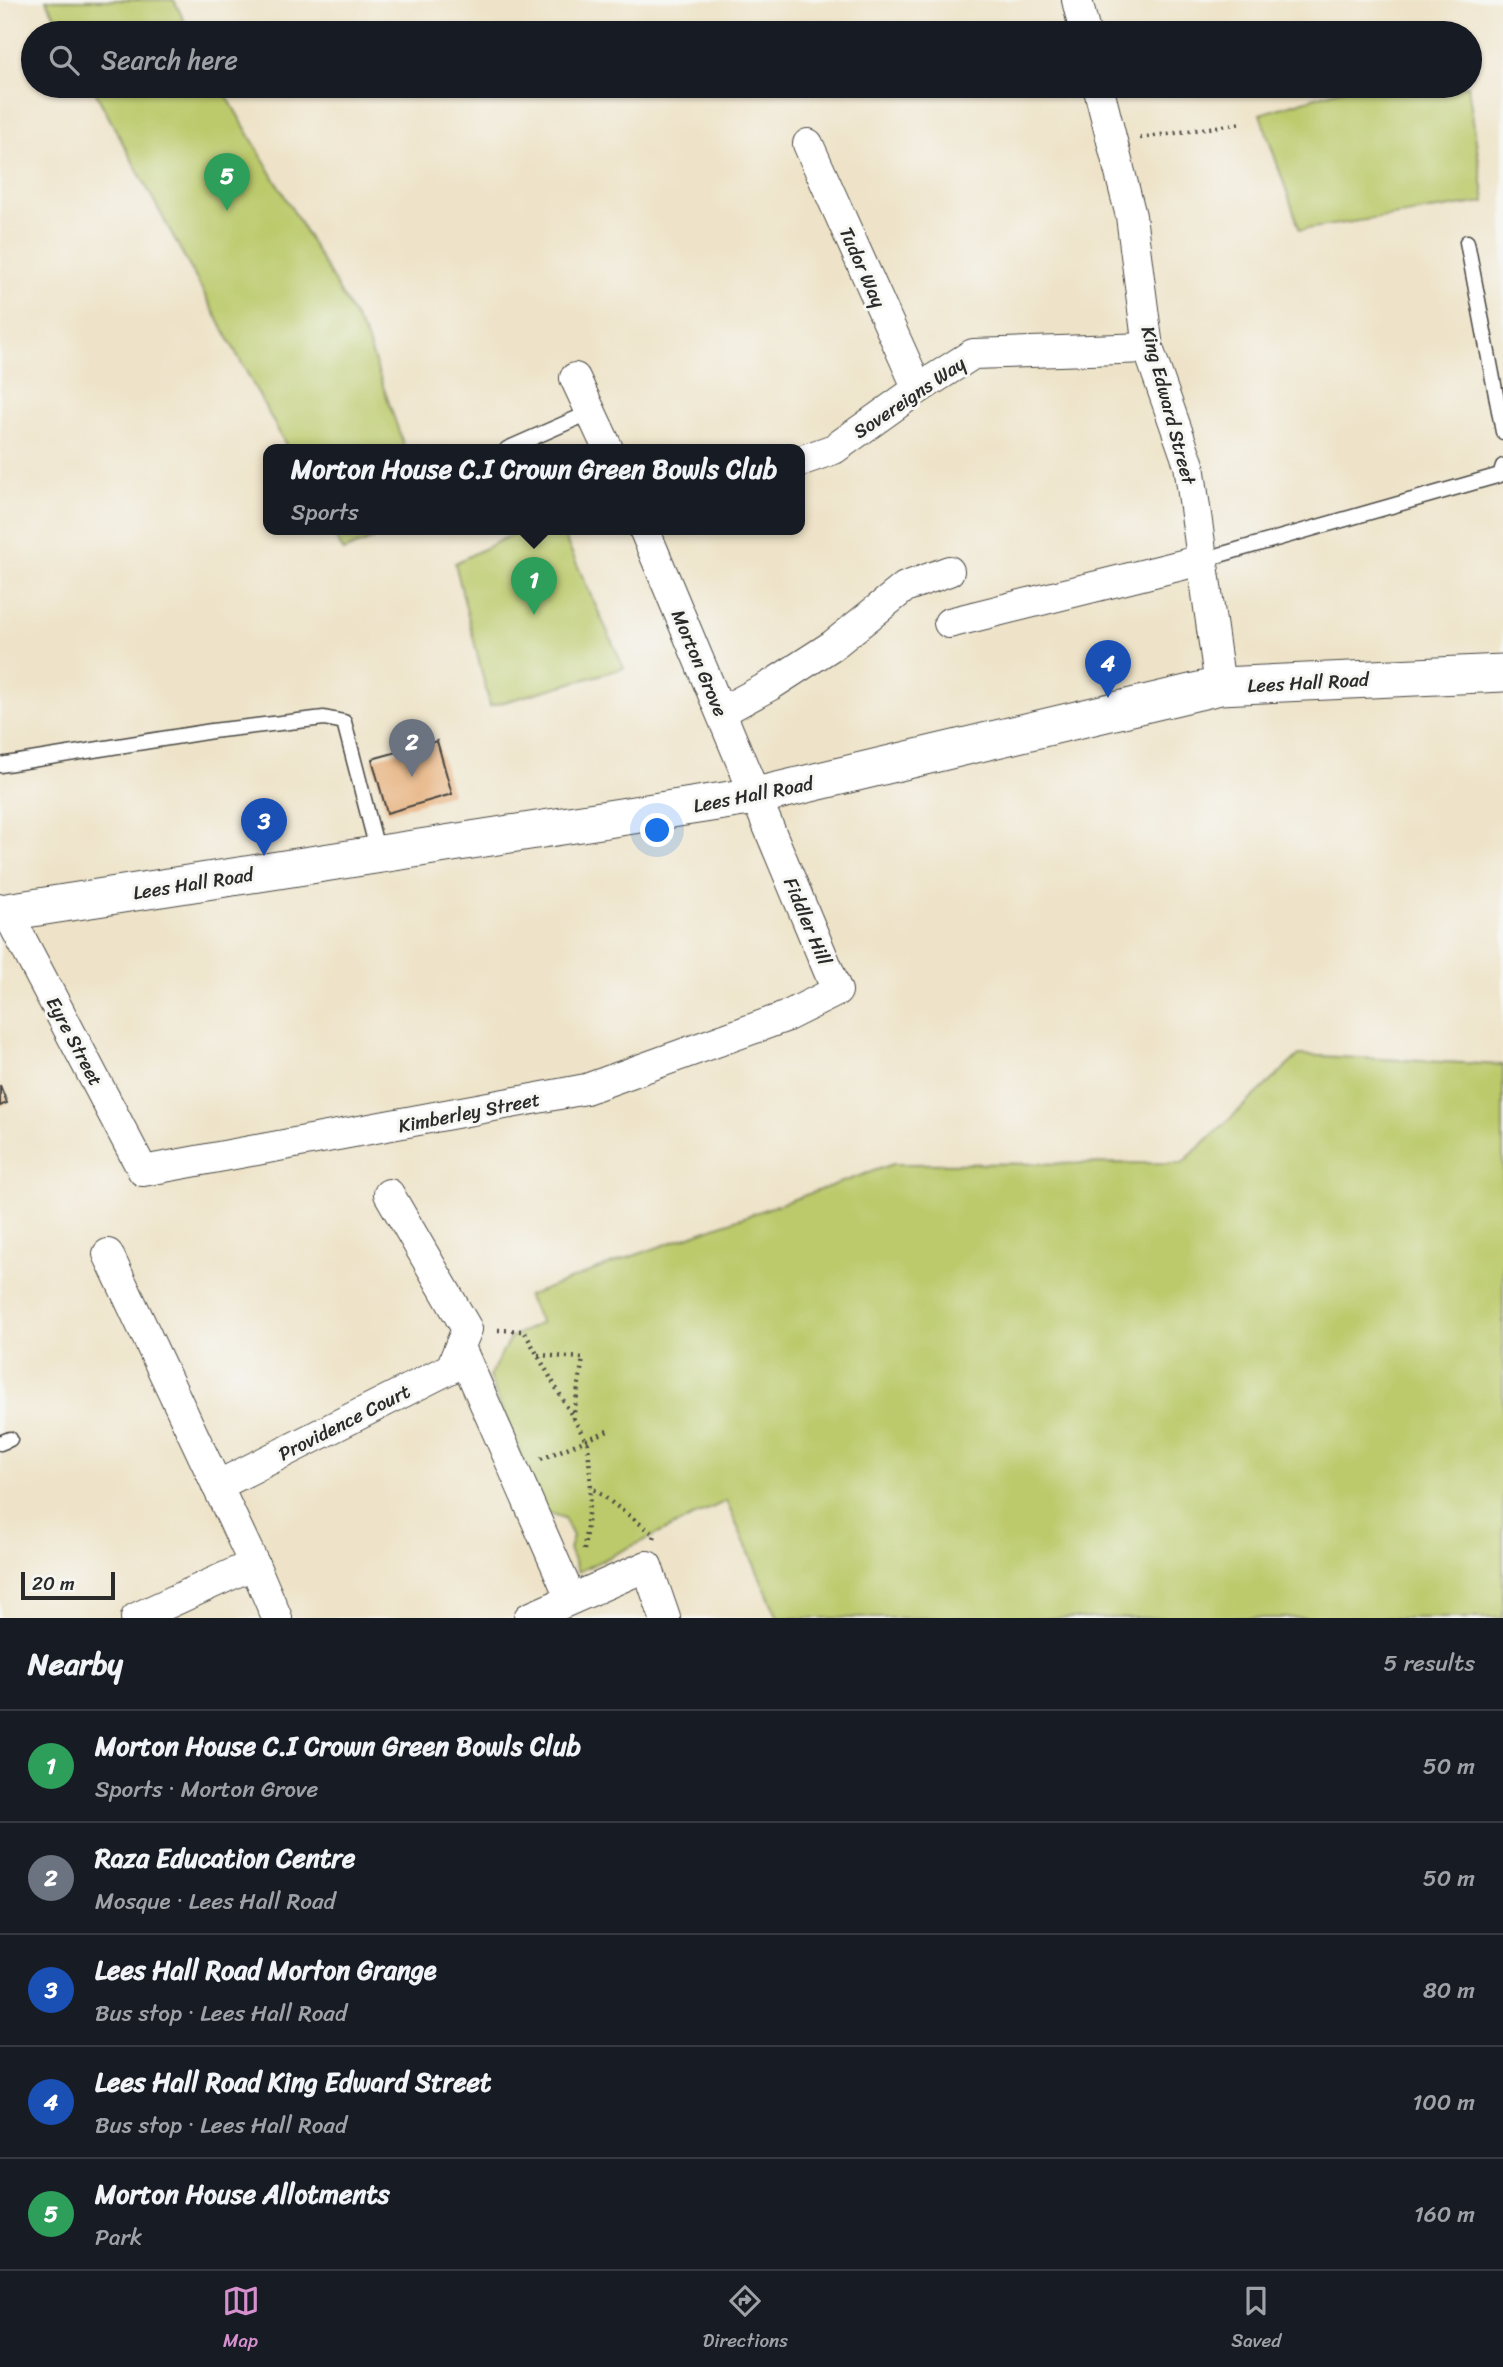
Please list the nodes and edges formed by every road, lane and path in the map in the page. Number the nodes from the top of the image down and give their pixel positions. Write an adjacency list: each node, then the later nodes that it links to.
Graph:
1 (1077, 0): 2 (street)
2 (1082, 21)
3 (1101, 98): 5 (street, King Edward Street)
4 (1243, 123): 5 (path)
5 (1112, 142): 8 (street, King Edward Street)
6 (808, 144): 10 (street, Tudor Way)
7 (1467, 242): 12 (lane)
8 (1148, 348): 10 (street, Sovereigns Way); 18 (street, King Edward Street)
9 (575, 378): 11 (street)
10 (918, 389): 15 (street, Sovereigns Way)
11 (591, 412): 13 (lane); 14 (street)
12 (1503, 432)
13 (518, 444)
14 (606, 444)
15 (805, 459)
16 (1503, 466): 18 (lane)
17 (646, 535): 23 (street, Morton Grove)
18 (1202, 560): 20 (street); 22 (street, King Edward Street)
19 (949, 571): 23 (street)
20 (948, 623)
21 (1503, 673): 22 (street, Lees Hall Road)
22 (1220, 686): 25 (street, Lees Hall Road)
23 (721, 712): 25 (street, Morton Grove)
24 (0, 765): 26 (lane)
25 (756, 796): 26 (street, Lees Hall Road); 28 (street, Fiddler Hill)
26 (378, 855): 27 (street, Lees Hall Road)
27 (4, 912): 29 (street, Eyre Street)
28 (785, 1017): 29 (street, Kimberley Street)
29 (143, 1171)
30 (389, 1194): 33 (street)
31 (108, 1254): 39 (street)
32 (524, 1331): 34 (path)
33 (460, 1347): 39 (street, Providence Court); 43 (street)
34 (537, 1355): 35 (path); 35 (path)
35 (573, 1419): 37 (path)
36 (610, 1430): 37 (path)
37 (585, 1440): 38 (path); 40 (path)
38 (534, 1462)
39 (217, 1486): 41 (street)
40 (592, 1488): 42 (path); 43 (path)
41 (254, 1564): 44 (street); 45 (street)
42 (647, 1566): 43 (street); 47 (street)
43 (578, 1596): 46 (street)
44 (136, 1618)
45 (277, 1618)
46 (529, 1618)
47 (665, 1618)

